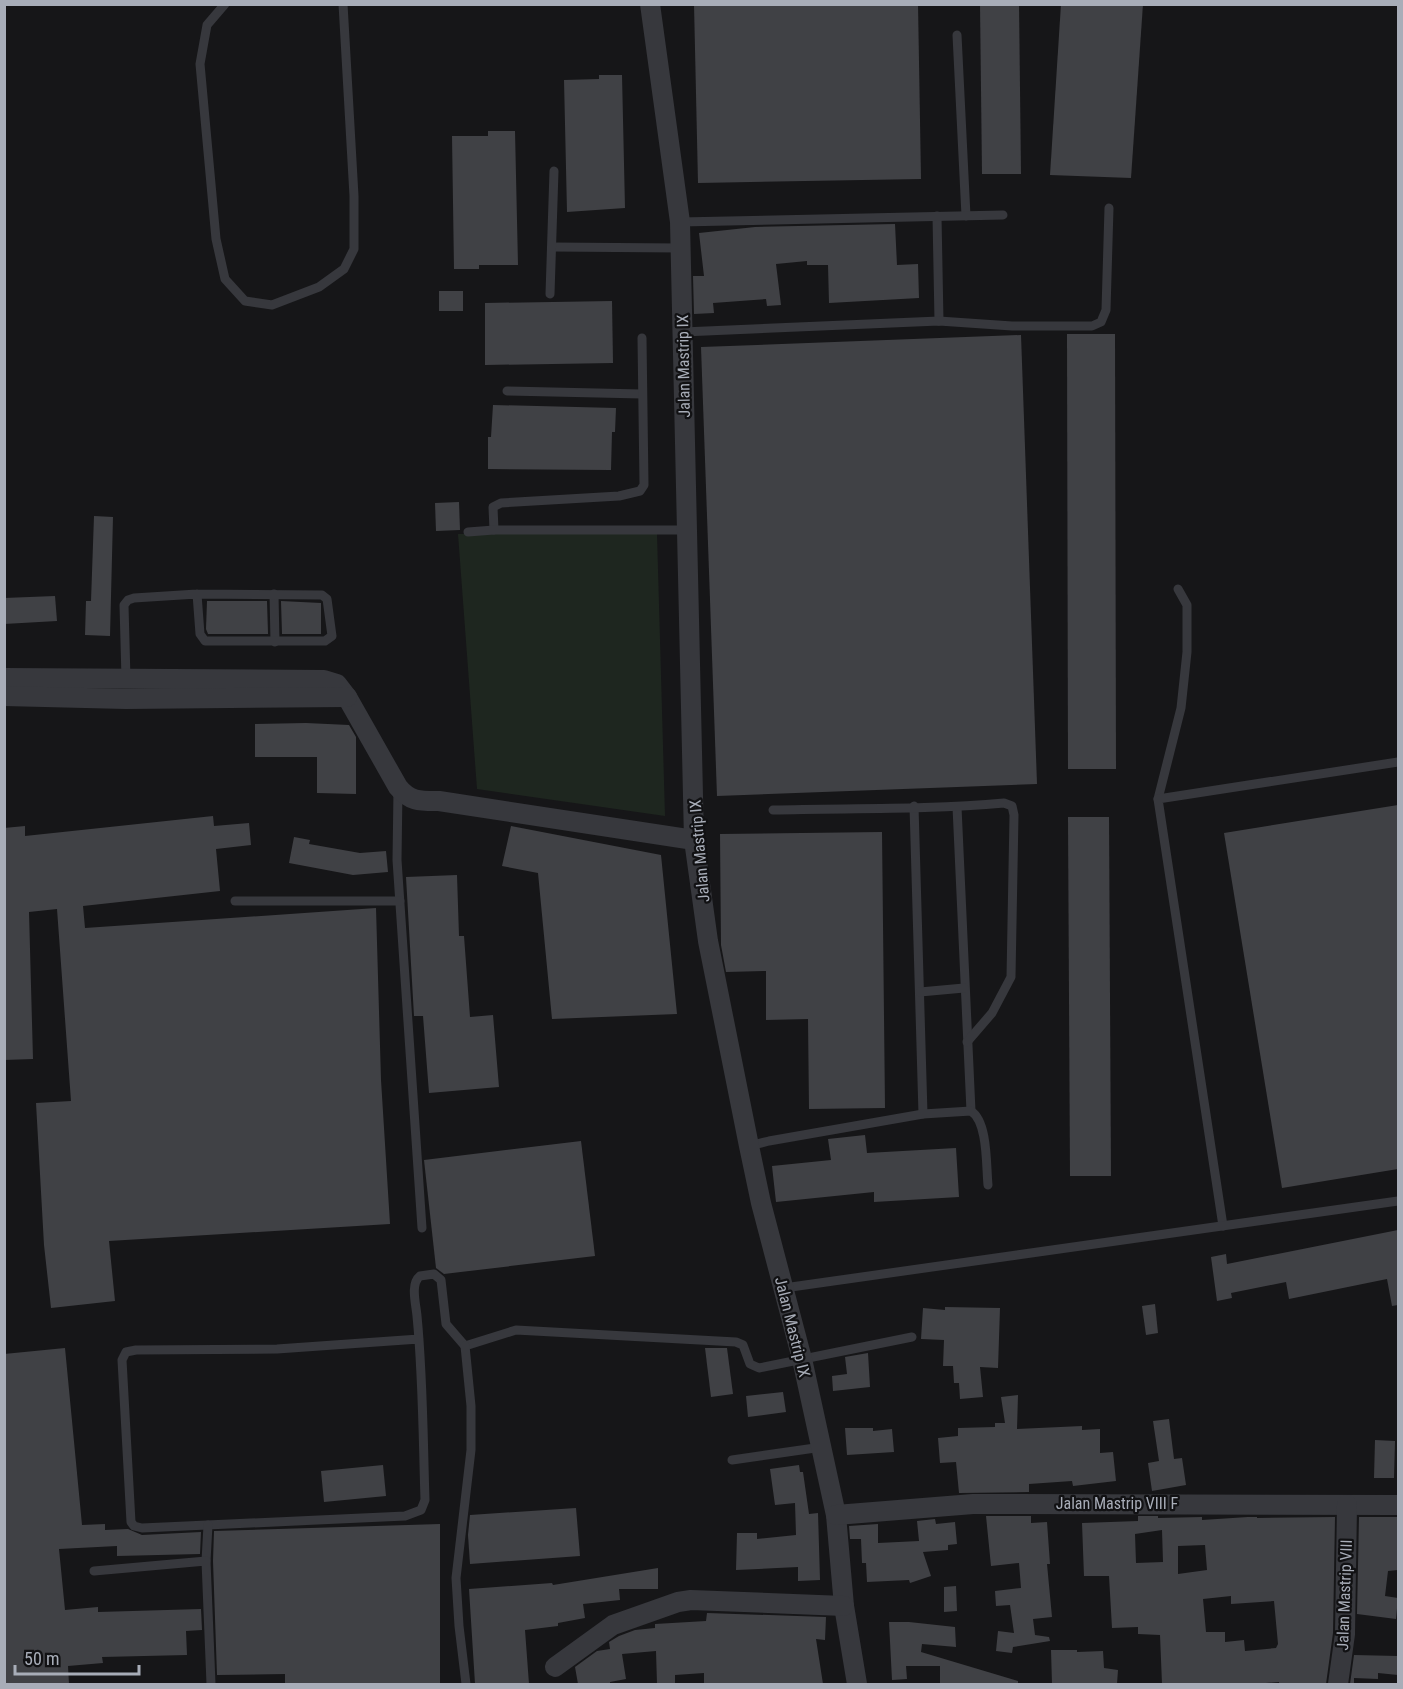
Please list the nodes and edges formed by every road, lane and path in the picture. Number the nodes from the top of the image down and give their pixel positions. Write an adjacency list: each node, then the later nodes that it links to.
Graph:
1 (225, 4): 2 (lane)
2 (343, 4)
3 (650, 4): 10 (street, Jalan Mastrip IX)
4 (957, 35): 9 (lane)
5 (554, 171): 11 (lane)
6 (1109, 208): 14 (lane)
7 (1003, 215): 9 (lane)
8 (937, 216): 9 (lane); 10 (lane); 14 (lane)
9 (966, 216)
10 (680, 222): 12 (street, Jalan Mastrip IX)
11 (552, 247): 12 (lane); 13 (lane)
12 (680, 248): 15 (street, Jalan Mastrip IX)
13 (550, 294)
14 (939, 321): 15 (lane)
15 (683, 332): 20 (street, Jalan Mastrip IX)
16 (642, 338): 18 (lane)
17 (507, 391): 18 (lane)
18 (642, 394): 19 (lane)
19 (494, 530): 20 (lane); 21 (lane)
20 (687, 530): 37 (street, Jalan Mastrip IX)
21 (468, 532)
22 (1178, 589): 33 (lane)
23 (197, 594): 24 (lane); 25 (lane); 27 (lane)
24 (274, 594): 25 (lane); 25 (lane)
25 (275, 642)
26 (4, 678): 27 (street)
27 (126, 678): 29 (street); 30 (lane)
28 (4, 696): 30 (street)
29 (347, 697): 30 (street); 32 (street)
30 (126, 699)
31 (1398, 762): 33 (lane)
32 (398, 787): 37 (street); 39 (lane)
33 (1158, 799): 48 (lane)
34 (915, 806): 35 (lane); 36 (lane); 41 (lane)
35 (957, 807): 40 (lane); 42 (lane)
36 (773, 810)
37 (694, 840): 45 (street, Jalan Mastrip IX)
38 (235, 901): 39 (lane)
39 (400, 901): 49 (lane)
40 (964, 988): 41 (lane); 42 (lane)
41 (920, 992): 44 (lane)
42 (967, 1042): 43 (lane)
43 (971, 1111): 44 (lane); 46 (lane)
44 (923, 1114): 45 (lane)
45 (748, 1146): 50 (street, Jalan Mastrip IX)
46 (988, 1185)
47 (1398, 1201): 48 (lane)
48 (1223, 1226): 50 (lane)
49 (422, 1227)
50 (784, 1288): 54 (street, Jalan Mastrip IX)
51 (912, 1337): 54 (lane)
52 (419, 1339): 53 (lane); 60 (lane); 60 (lane)
53 (465, 1346): 54 (lane); 66 (lane)
54 (802, 1359): 55 (street, Jalan Mastrip IX)
55 (822, 1447): 56 (lane); 59 (street, Jalan Mastrip IX)
56 (732, 1460)
57 (1347, 1505): 58 (street, Jalan Mastrip VIII F); 59 (street, Jalan Mastrip VIII F); 68 (street, Jalan Mastrip VIII)
58 (1398, 1505)
59 (836, 1515): 63 (street, Jalan Mastrip IX)
60 (208, 1525): 61 (lane)
61 (207, 1561): 62 (lane); 65 (lane)
62 (94, 1571)
63 (844, 1606): 64 (street); 67 (street, Jalan Mastrip IX)
64 (555, 1667)
65 (211, 1684)
66 (466, 1684)
67 (856, 1684)
68 (1338, 1684)

